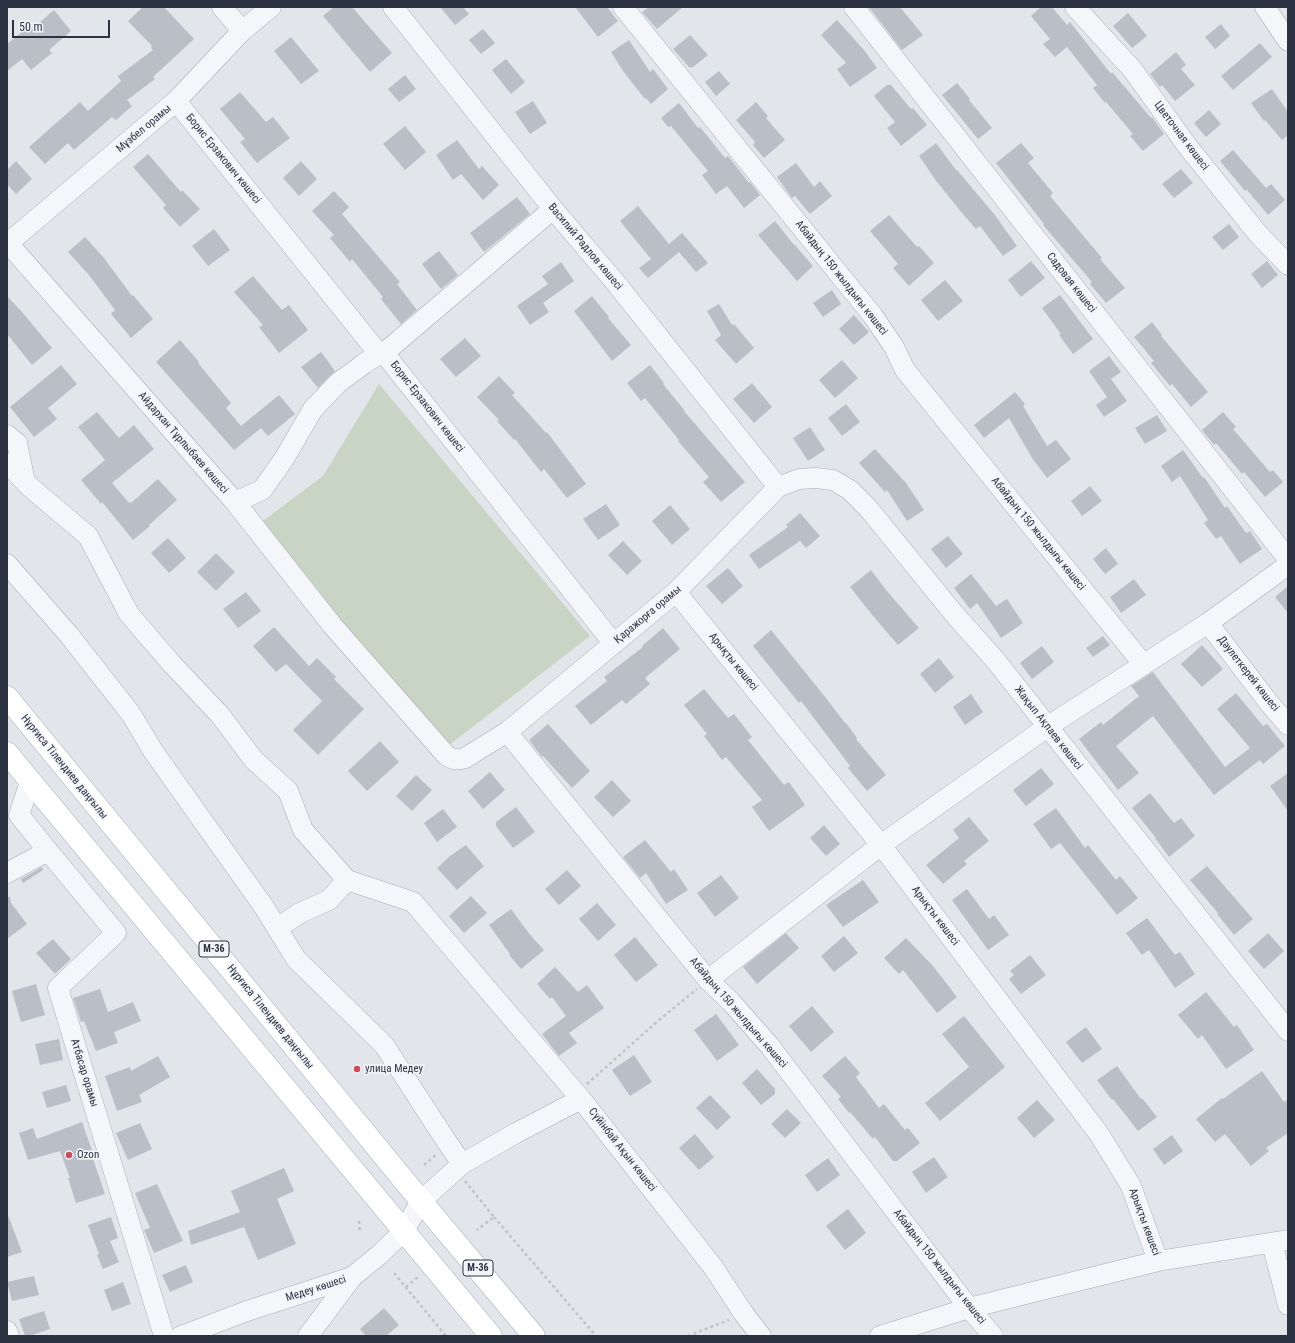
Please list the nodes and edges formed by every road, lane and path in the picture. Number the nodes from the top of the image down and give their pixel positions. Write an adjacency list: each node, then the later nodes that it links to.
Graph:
1 (222, 7): 8 (street)
2 (271, 7): 8 (street, Мұзбел орамы)
3 (393, 7): 11 (street, Василий Радлов көшесі)
4 (623, 7): 26 (street, Абайдың 150 жылдығы көшесі)
5 (854, 7): 20 (street, Садовая көшесі)
6 (1075, 7): 13 (street, Цветочная көшесі)
7 (1265, 7): 9 (street)
8 (242, 31): 10 (street, Мұзбел орамы)
9 (1288, 41)
10 (176, 101): 12 (street, Мұзбел орамы); 14 (street, Борис Ерзакович көшесі)
11 (553, 209): 14 (street, Айдархан Тұрлыбаев көшесі); 18 (street, Василий Радлов көшесі)
12 (7, 243): 19 (street, Айдархан Тұрлыбаев көшесі)
13 (1288, 265)
14 (382, 353): 19 (street, Айдархан Тұрлыбаев көшесі); 25 (street, Борис Ерзакович көшесі)
15 (7, 435): 17 (street)
16 (7, 463): 17 (street)
17 (25, 482): 36 (street)
18 (778, 487): 23 (street, Қаражорға орамы); 29 (street, Жақып Ақпаев көшесі)
19 (235, 502): 30 (street, Қаражорға орамы)
20 (1288, 559)
21 (7, 564): 37 (street)
22 (1288, 565): 24 (street)
23 (676, 592): 25 (street, Қаражорға орамы); 33 (street, Арықты көшесі)
24 (1208, 623): 26 (street); 28 (street, Дәулеткерей көшесі)
25 (614, 644): 30 (street, Қаражорға орамы)
26 (1144, 665): 29 (street)
27 (7, 697): 44 (main road, Нұрғиса Тілендиев даңғылы / M-36)
28 (1288, 725)
29 (1047, 727): 33 (street); 39 (street, Жақып Ақпаев көшесі)
30 (507, 732): 38 (street, Абайдың 150 жылдығы көшесі)
31 (7, 754): 32 (main road)
32 (30, 782): 34 (street, Атбасар орамы); 48 (main road)
33 (881, 846): 38 (street); 51 (street, Арықты көшесі)
34 (48, 851): 35 (street); 63 (street, Атбасар орамы)
35 (7, 873)
36 (347, 880): 37 (street); 40 (street)
37 (277, 928): 43 (street)
38 (708, 980): 40 (path); 57 (street, Абайдың 150 жылдығы көшесі)
39 (1288, 1031)
40 (579, 1096): 43 (street, Сүйінбай Ақын көшесі); 58 (street, Сүйінбай Ақын көшесі)
41 (440, 1151): 42 (path)
42 (424, 1166)
43 (459, 1167): 44 (street, Сүйінбай Ақын көшесі); 45 (path)
44 (421, 1201): 48 (street, Медеу көшесі); 60 (main road, Нұрғиса Тілендиев даңғылы / M-36)
45 (494, 1217): 47 (path); 68 (path)
46 (359, 1221): 49 (path)
47 (477, 1230)
48 (404, 1231): 54 (street, Медеу көшесі); 67 (main road)
49 (360, 1233)
50 (1280, 1242): 51 (street); 56 (street)
51 (1158, 1261): 57 (street)
52 (394, 1273): 55 (path)
53 (418, 1276): 55 (path)
54 (352, 1277): 64 (street, Медеу көшесі); 65 (street)
55 (406, 1287): 66 (path)
56 (1288, 1305)
57 (969, 1308): 61 (street, Абайдың 150 жылдығы көшесі); 71 (street)
58 (744, 1314): 69 (path); 70 (street, Сүйінбай Ақын көшесі)
59 (7, 1330): 62 (street)
60 (533, 1332)
61 (988, 1333)
62 (9, 1336)
63 (164, 1336)
64 (181, 1336)
65 (308, 1336)
66 (446, 1336)
67 (491, 1336)
68 (596, 1336)
69 (688, 1336)
70 (761, 1336)
71 (880, 1336)

